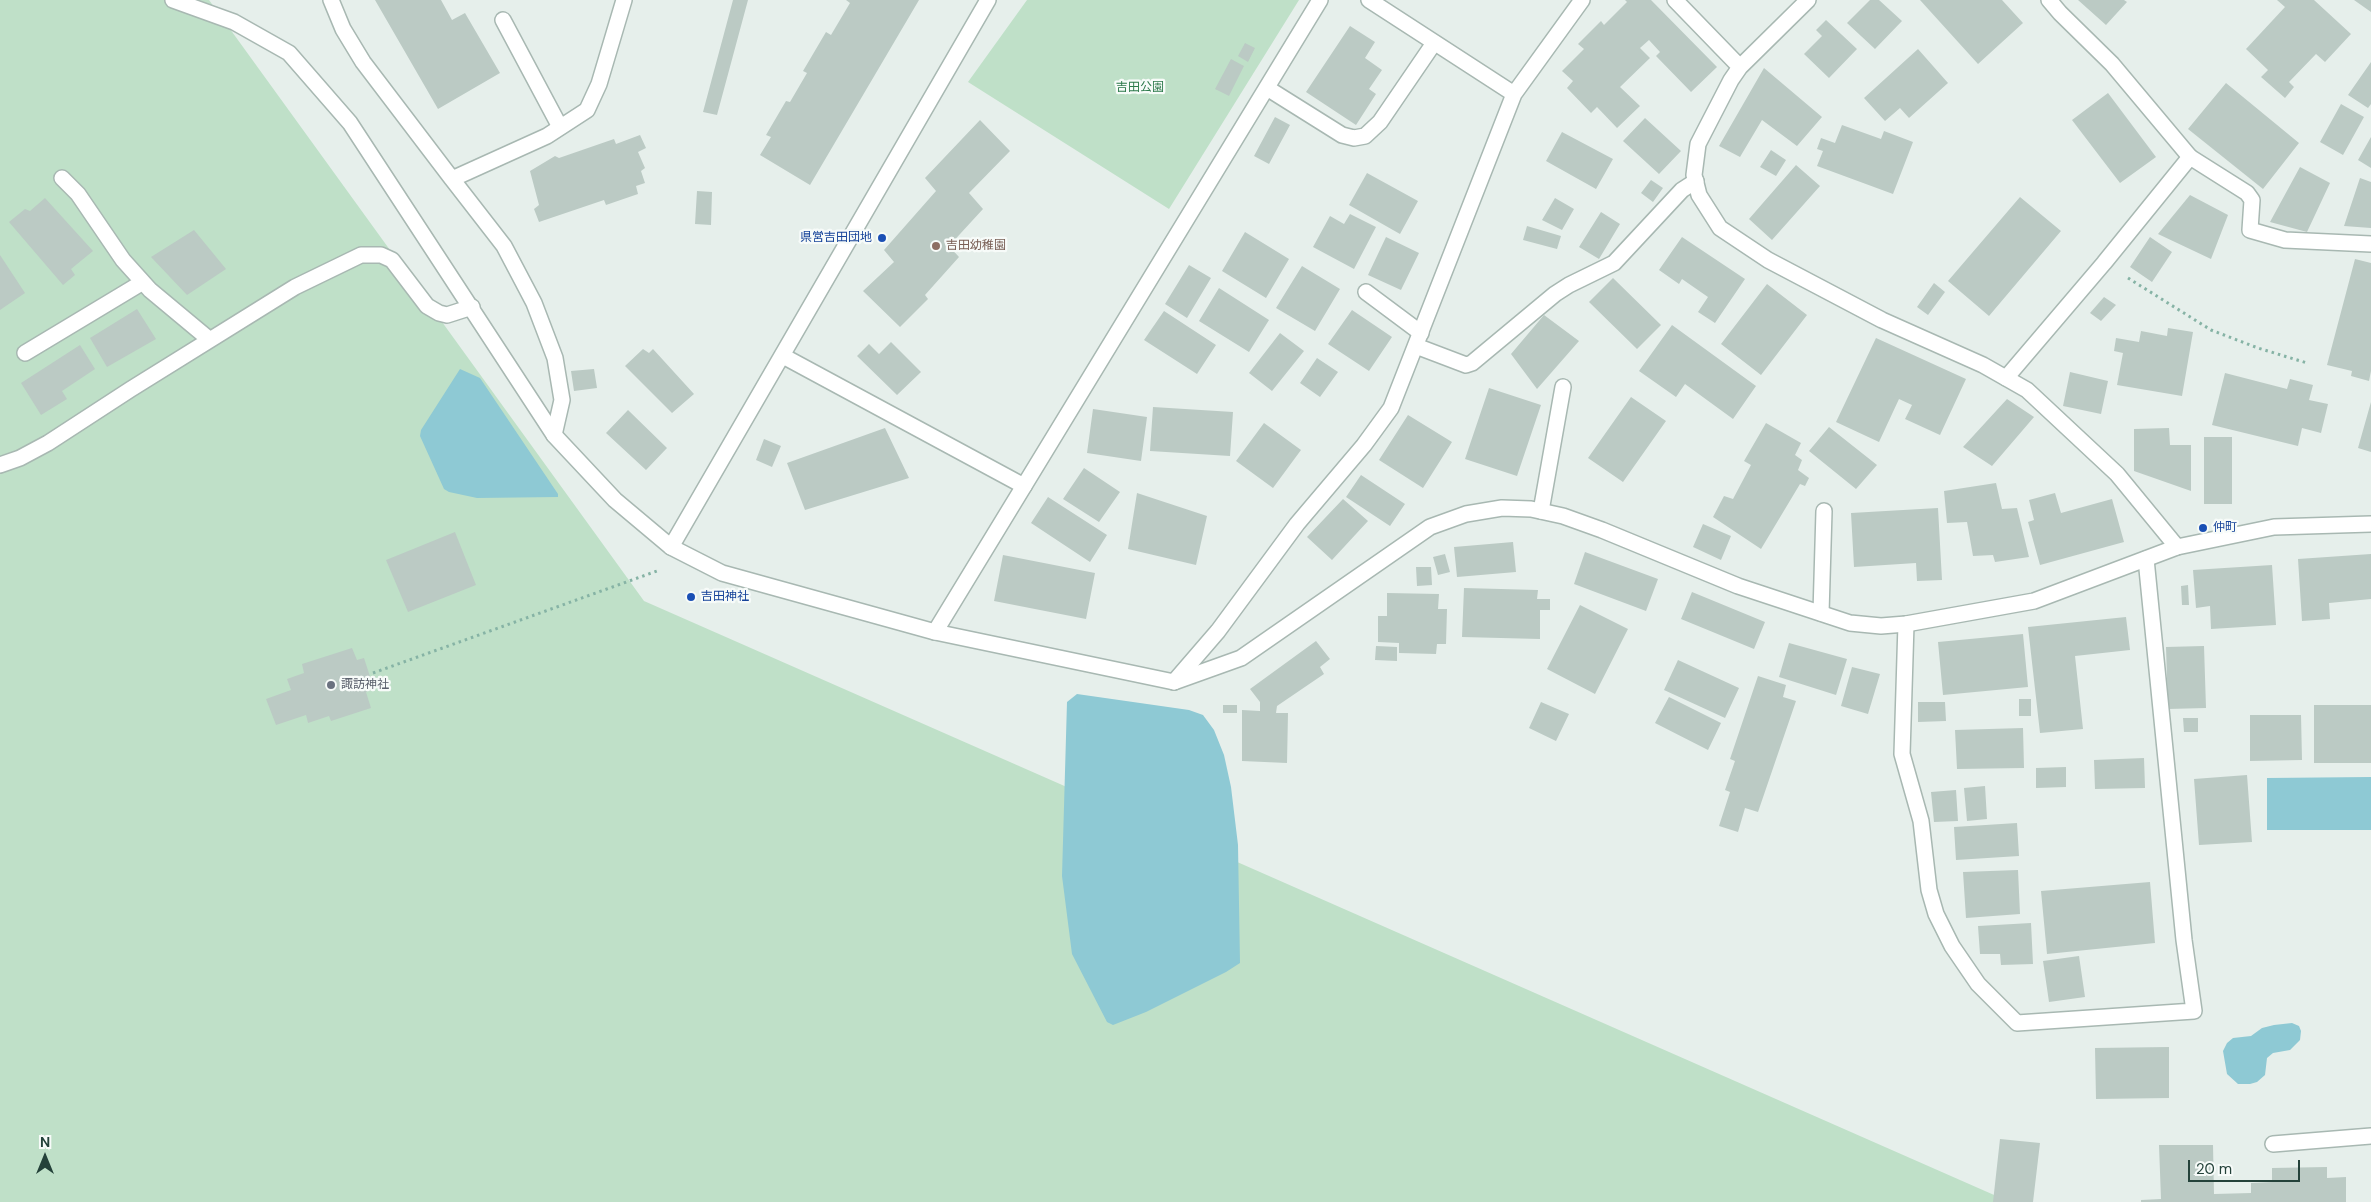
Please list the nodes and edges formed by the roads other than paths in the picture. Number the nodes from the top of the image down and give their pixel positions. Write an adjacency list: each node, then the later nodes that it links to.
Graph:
1 (173, 0): 24 (street)
2 (331, 0): 19 (street)
3 (624, 0): 16 (street)
4 (988, 0): 28 (street)
5 (1320, 0): 14 (street)
6 (1370, 0): 12 (street)
7 (1582, 0): 15 (street)
8 (1675, 0): 13 (street)
9 (1808, 0): 13 (street)
10 (2049, 0): 17 (street)
11 (503, 20): 16 (street)
12 (1434, 43): 14 (street); 15 (street)
13 (1740, 67): 20 (street)
14 (1267, 88): 33 (street)
15 (1514, 94): 25 (street)
16 (560, 127): 19 (street)
17 (2190, 157): 21 (street); 29 (street)
18 (62, 178): 22 (street)
19 (452, 179): 31 (street)
20 (1696, 181): 25 (street); 29 (street)
21 (2371, 244)
22 (143, 282): 26 (street); 27 (street)
23 (1366, 292): 25 (street)
24 (472, 307): 26 (street); 31 (street)
25 (1418, 339): 43 (street)
26 (210, 340): 32 (street)
27 (26, 353)
28 (783, 356): 33 (street); 37 (street)
29 (2006, 378): 38 (street)
30 (1564, 387): 34 (street)
31 (554, 435): 37 (street)
32 (0, 465)
33 (1024, 486): 42 (street)
34 (1541, 511): 40 (street); 43 (street)
35 (1824, 511): 40 (street)
36 (2371, 524): 38 (street)
37 (671, 547): 42 (street)
38 (2177, 547): 39 (street)
39 (2146, 559): 41 (street); 41 (street)
40 (1821, 613): 41 (street)
41 (1906, 624)
42 (935, 632): 43 (street)
43 (1174, 682)
44 (2371, 1136): 45 (street)
45 (2273, 1144)

